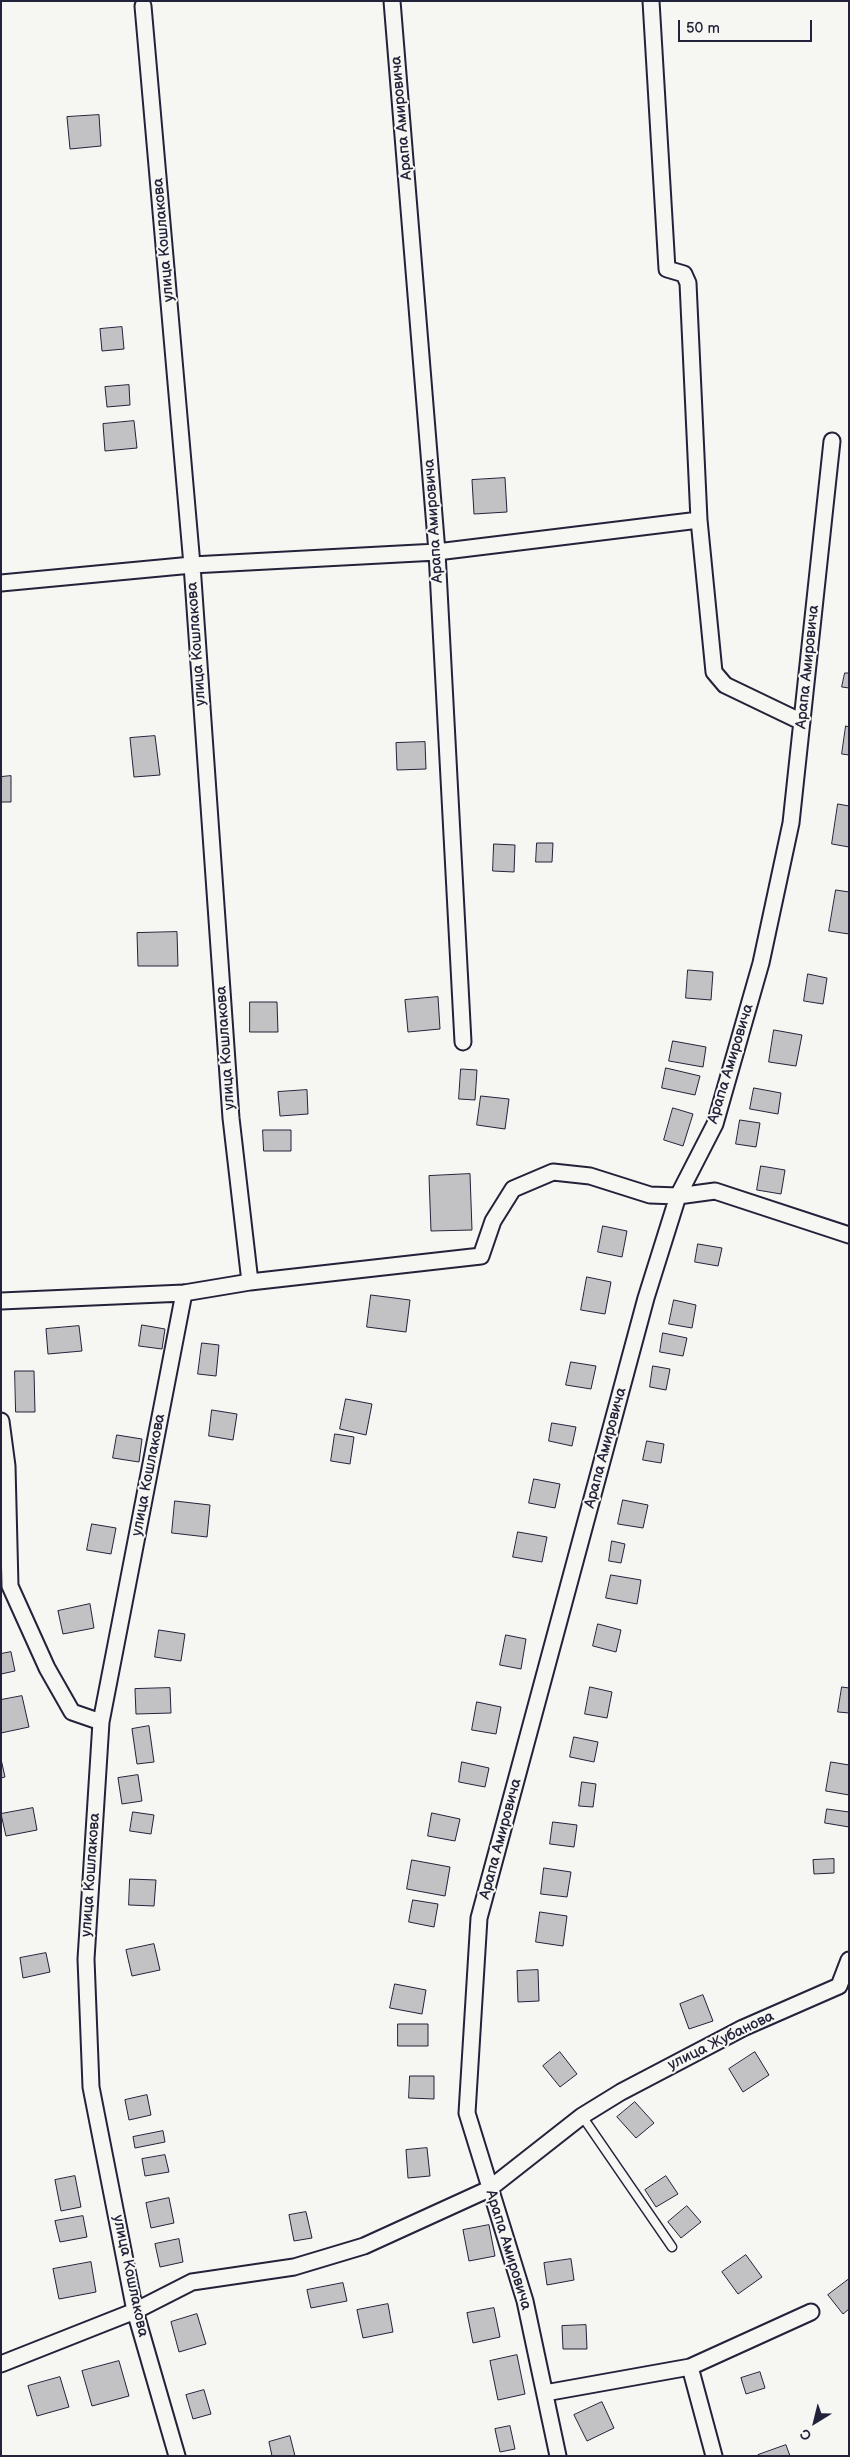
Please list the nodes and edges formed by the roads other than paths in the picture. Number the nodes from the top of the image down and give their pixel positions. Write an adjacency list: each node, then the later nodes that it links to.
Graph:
1 (392, 1): 6 (street, Арапа Амировича)
2 (651, 1): 5 (street)
3 (143, 6): 7 (street, улица Кошлакова)
4 (832, 441): 9 (street, Арапа Амировича)
5 (699, 520): 6 (street); 9 (street)
6 (437, 552): 7 (street); 10 (street, Арапа Амировича)
7 (192, 565): 8 (street); 13 (street, улица Кошлакова)
8 (1, 584)
9 (802, 722): 11 (street, Арапа Амировича)
10 (463, 1042)
11 (678, 1196): 12 (street); 13 (street); 20 (street, Арапа Амировича)
12 (849, 1235)
13 (250, 1282): 14 (street)
14 (184, 1292): 15 (street); 17 (street, улица Кошлакова)
15 (1, 1301)
16 (1, 1421): 17 (street)
17 (101, 1722): 22 (street, улица Кошлакова)
18 (849, 1960): 19 (street, улица Жубанова)
19 (582, 2116): 20 (street, улица Жубанова); 21 (lane)
20 (489, 2189): 22 (street, улица Жубанова); 26 (street, Арапа Амировича)
21 (672, 2248)
22 (135, 2312): 24 (street, улица Жубанова); 27 (street, улица Кошлакова)
23 (811, 2312): 25 (street)
24 (1, 2364)
25 (690, 2367): 26 (street); 29 (street)
26 (545, 2392): 28 (street, Арапа Амировича)
27 (176, 2456)
28 (558, 2456)
29 (714, 2456)

